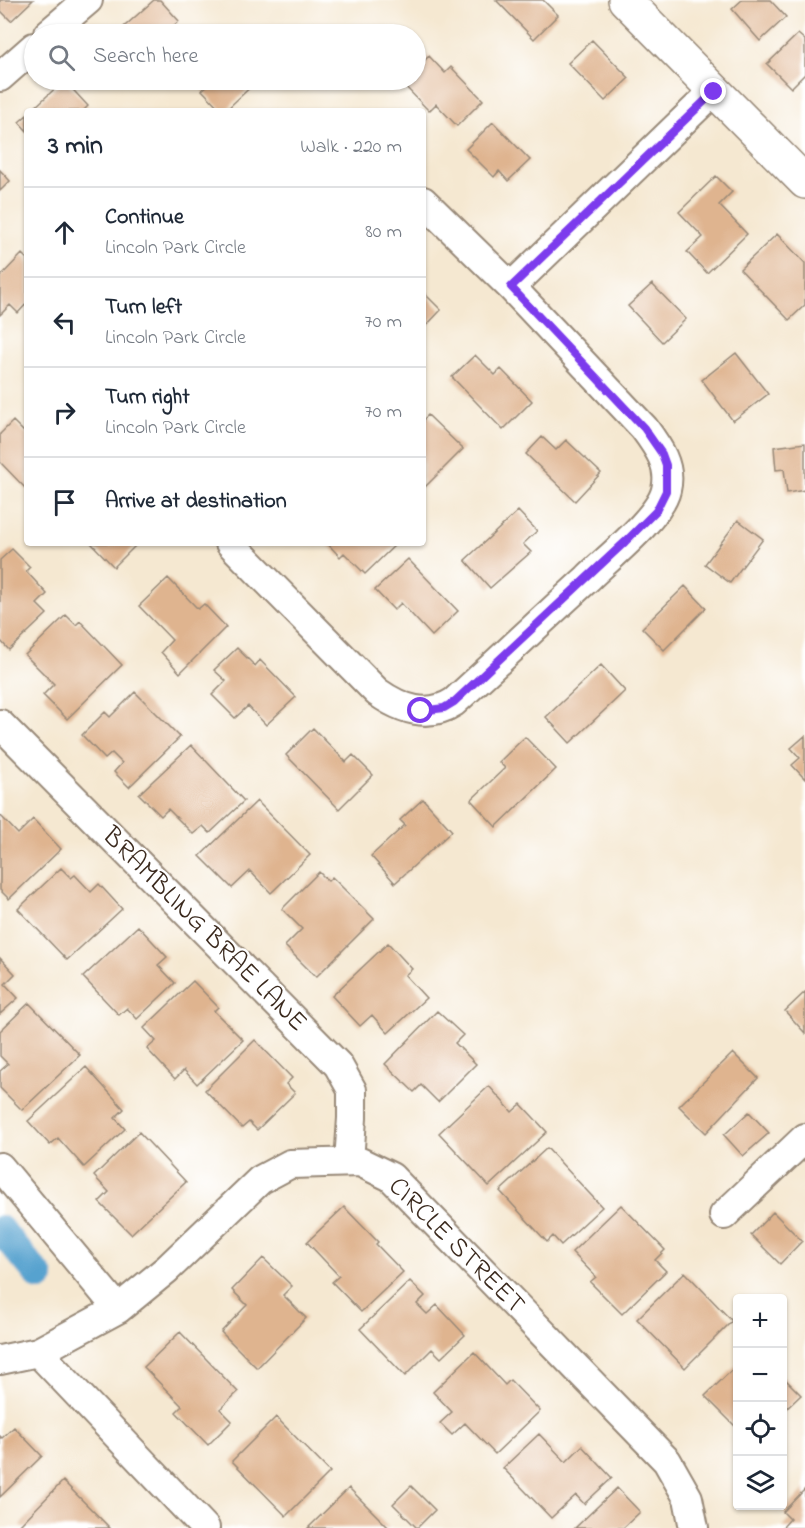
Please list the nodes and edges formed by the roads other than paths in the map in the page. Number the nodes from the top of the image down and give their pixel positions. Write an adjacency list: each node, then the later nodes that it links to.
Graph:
1 (88, 0): 3 (street)
2 (625, 0): 6 (street)
3 (60, 24)
4 (24, 56): 5 (street)
5 (0, 77)
6 (714, 92): 7 (street); 9 (street)
7 (805, 182)
8 (426, 204): 9 (street)
9 (511, 287): 10 (street)
10 (233, 546)
11 (0, 724): 13 (street, BRAMBLING BRAE LANE)
12 (805, 1138): 15 (street)
13 (349, 1162): 16 (street, CIRCLE STREET); 20 (street, CIRCLE STREET)
14 (0, 1167): 16 (street)
15 (724, 1215)
16 (118, 1309): 17 (street, CIRCLE STREET)
17 (38, 1352): 18 (street, CIRCLE STREET); 19 (street)
18 (0, 1360)
19 (205, 1528)
20 (694, 1528)

